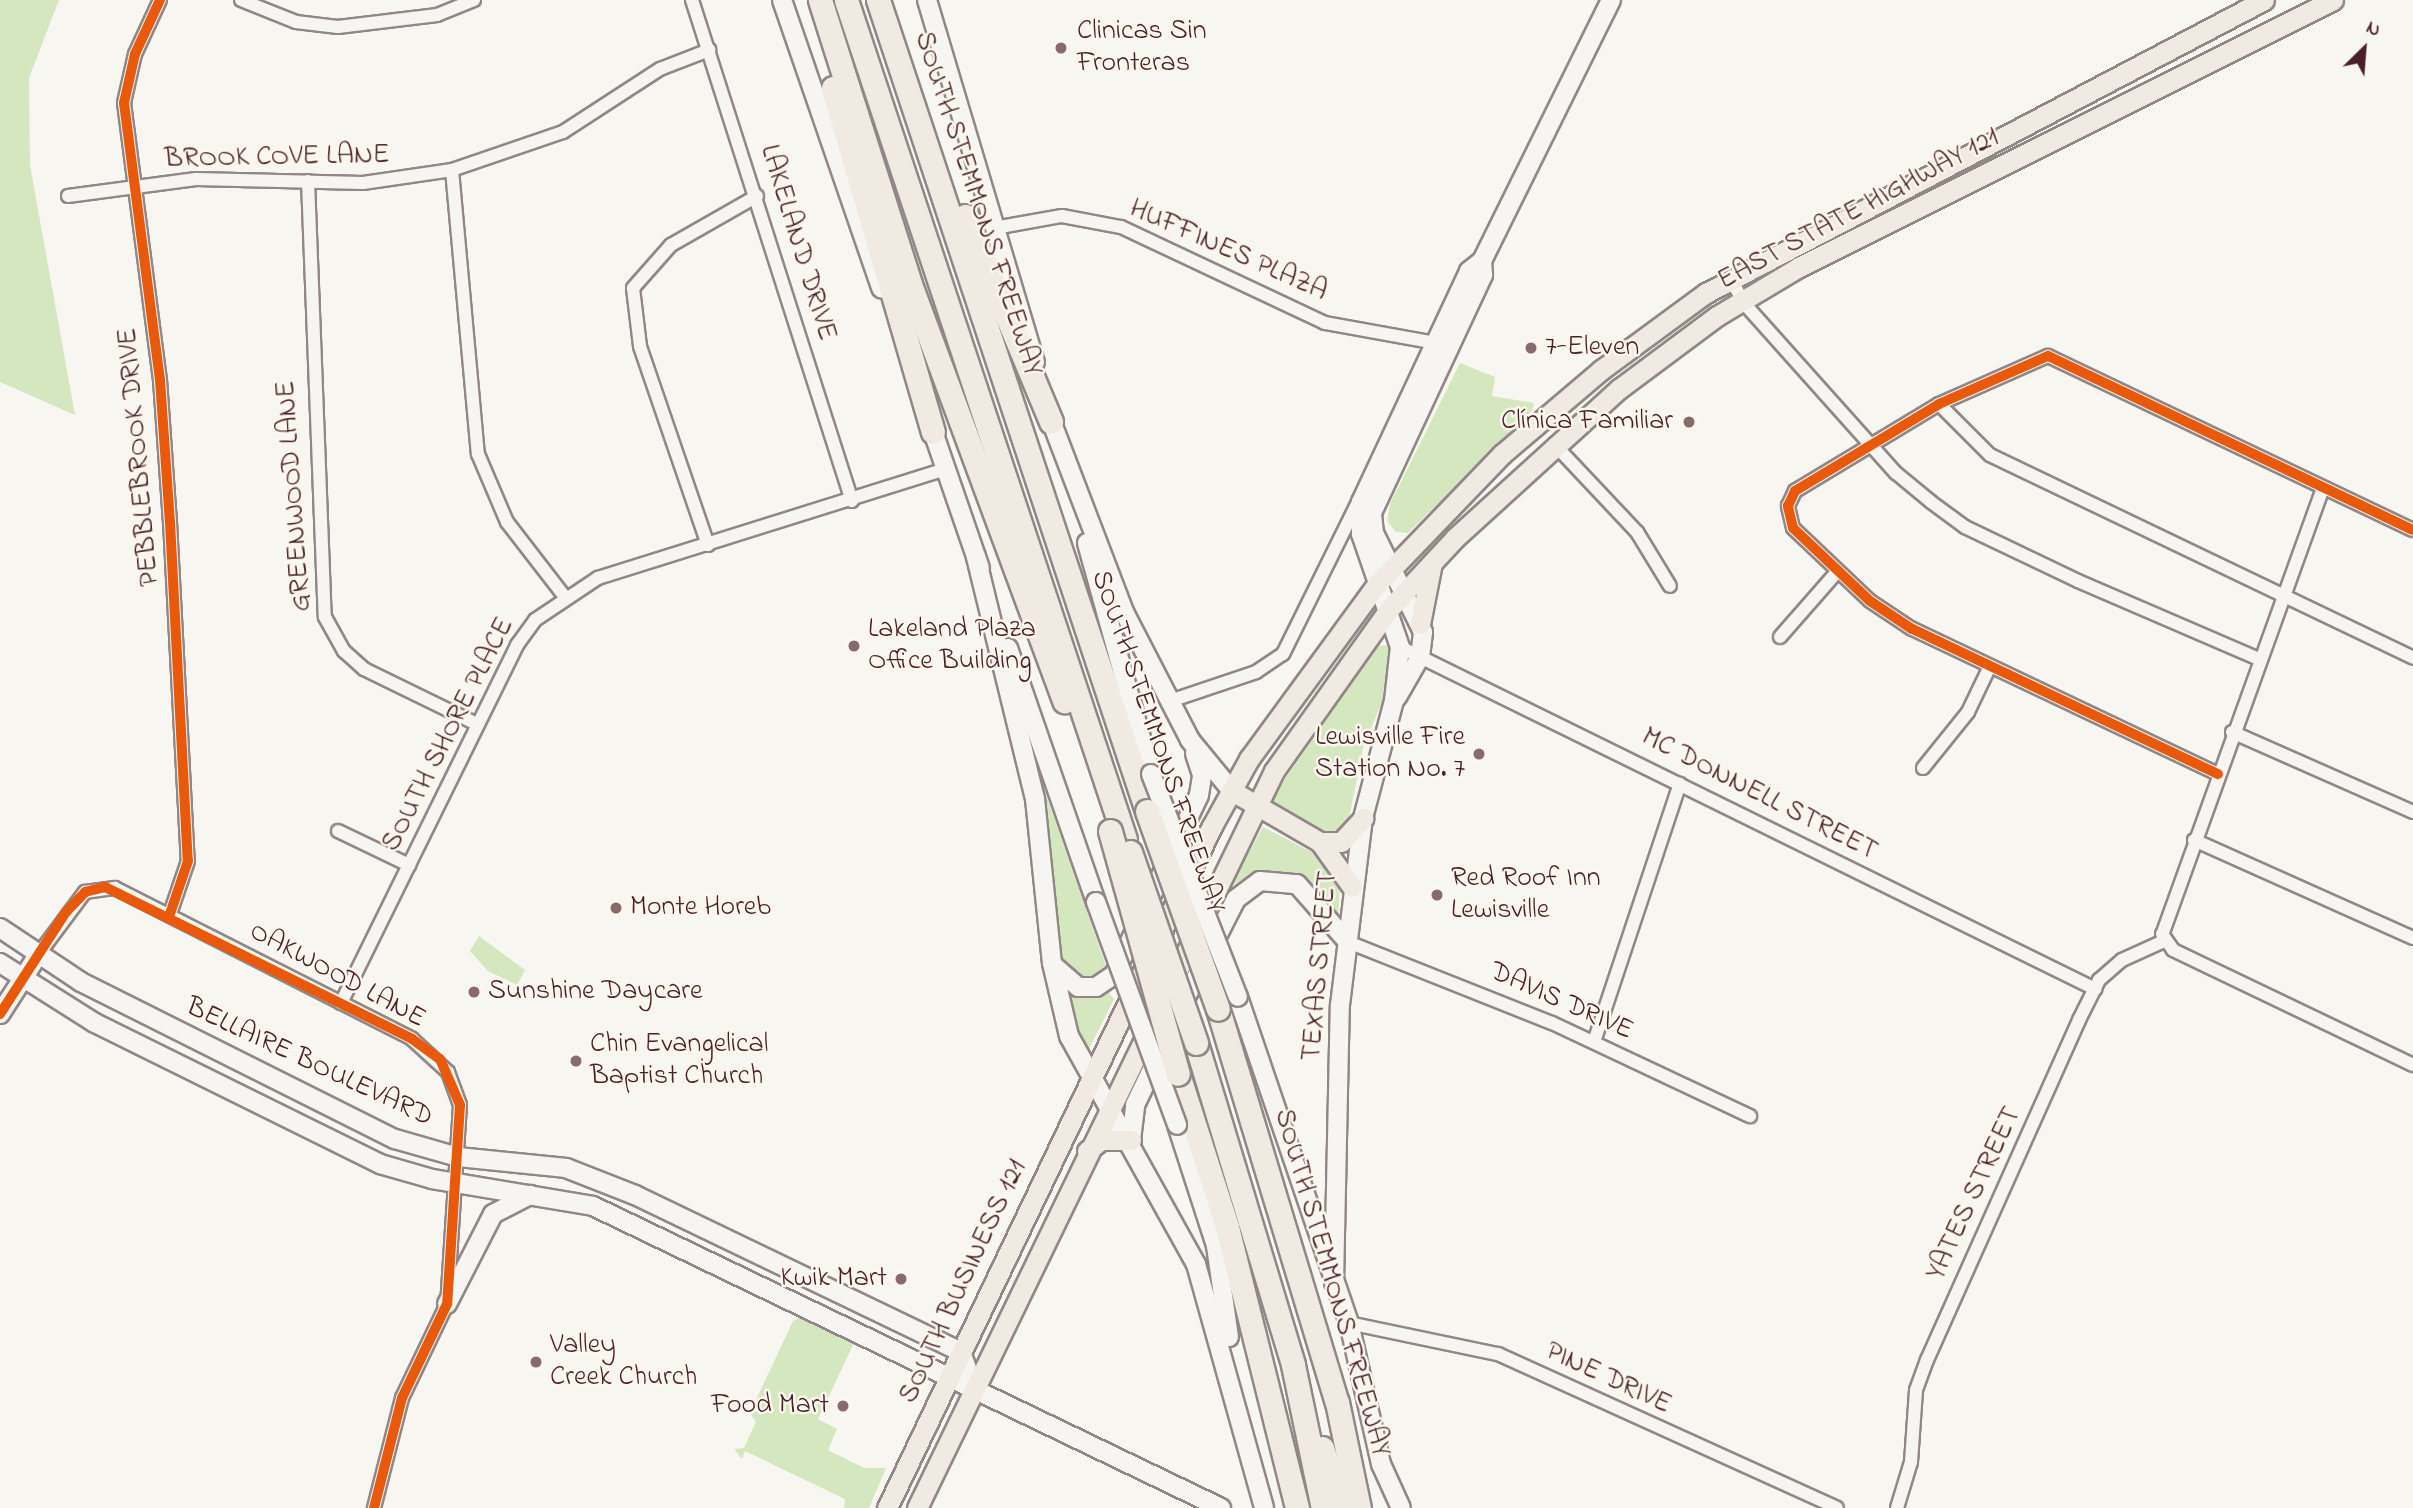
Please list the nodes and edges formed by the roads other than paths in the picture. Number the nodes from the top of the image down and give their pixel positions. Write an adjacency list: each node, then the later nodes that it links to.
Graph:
1 (160, 0): 23 (street, PEBBLEBROOK DRIVE)
2 (241, 0): 3 (street)
3 (474, 0)
4 (692, 0): 17 (street, LAKELAND DRIVE)
5 (782, 0): 34 (main road)
6 (810, 0): 34 (highway)
7 (820, 0): 42 (highway)
8 (846, 0): 28 (highway)
9 (878, 0): 15 (highway, SOUTH STEMMONS FREEWAY)
10 (928, 0): 27 (main road, SOUTH STEMMONS FREEWAY)
11 (1611, 0): 31 (main road)
12 (2264, 0): 14 (main road, EAST STATE HIGHWAY 121)
13 (2333, 0): 16 (main road, EAST STATE HIGHWAY 121)
14 (2224, 20): 16 (main road); 18 (main road, EAST STATE HIGHWAY 121)
15 (886, 25): 33 (highway); 122 (highway, SOUTH STEMMONS FREEWAY, bridge)
16 (2239, 47): 19 (main road, EAST STATE HIGHWAY 121)
17 (709, 50): 20 (street, BROOK COVE LANE); 24 (street, LAKELAND DRIVE)
18 (2118, 73): 19 (main road); 21 (main road, EAST STATE HIGHWAY 121)
19 (2128, 103): 26 (main road, EAST STATE HIGHWAY 121)
20 (452, 170): 22 (street, BROOK COVE LANE); 52 (street)
21 (1922, 175): 26 (main road); 29 (main road, EAST STATE HIGHWAY 121)
22 (308, 181): 23 (street, BROOK COVE LANE); 64 (street, GREENWOOD LANE)
23 (134, 187): 25 (street, BROOK COVE LANE); 80 (street, PEBBLEBROOK DRIVE)
24 (757, 195): 41 (street, LAKELAND DRIVE); 44 (street)
25 (68, 196)
26 (1936, 200): 30 (main road, EAST STATE HIGHWAY 121)
27 (1000, 227): 31 (street, HUFFINES PLAZA); 33 (main road, SOUTH STEMMONS FREEWAY)
28 (927, 242): 42 (highway); 75 (highway)
29 (1731, 278): 30 (street); 47 (main road, EAST STATE HIGHWAY 121)
30 (1742, 302): 35 (street); 36 (main road, EAST STATE HIGHWAY 121)
31 (1443, 345): 39 (main road)
32 (1939, 404): 35 (street); 40 (street); 53 (street)
33 (1051, 422): 38 (main road, SOUTH STEMMONS FREEWAY)
34 (933, 432): 37 (main road)
35 (1870, 443): 48 (street); 60 (street)
36 (1555, 444): 46 (main road, EAST STATE HIGHWAY 121); 50 (street)
37 (946, 469): 41 (street, SOUTH SHORE PLACE); 45 (main road)
38 (1069, 472): 62 (main road, SOUTH STEMMONS FREEWAY); 106 (main road, SOUTH STEMMONS FREEWAY, bridge)
39 (1375, 486): 47 (main road); 49 (main road, TEXAS STREET); 62 (street)
40 (2323, 488): 43 (street); 53 (street)
41 (852, 501): 44 (street, SOUTH SHORE PLACE)
42 (1002, 522): 75 (highway)
43 (2413, 530)
44 (708, 545): 52 (street, SOUTH SHORE PLACE)
45 (976, 557): 87 (main road); 113 (main road, bridge)
46 (1432, 562): 51 (main road, EAST STATE HIGHWAY 121); 55 (main road)
47 (1394, 566): 49 (main road, EAST STATE HIGHWAY 121); 51 (main road)
48 (1836, 573): 56 (street); 61 (street)
49 (1378, 583): 54 (main road, TEXAS STREET); 70 (main road, EAST STATE HIGHWAY 121)
50 (1670, 586)
51 (1407, 590): 54 (main road, EAST STATE HIGHWAY 121); 55 (main road)
52 (565, 597): 64 (street, SOUTH SHORE PLACE)
53 (2283, 597): 59 (street); 60 (street)
54 (1390, 608): 57 (main road, TEXAS STREET); 71 (main road, EAST STATE HIGHWAY 121)
55 (1420, 624): 58 (main road)
56 (1780, 637)
57 (1400, 647): 58 (street, MC DONNELL STREET); 63 (main road, TEXAS STREET)
58 (1420, 657): 63 (main road, TEXAS STREET); 69 (street, MC DONNELL STREET)
59 (2413, 658)
60 (2259, 659): 65 (street)
61 (1990, 666): 67 (street); 68 (street)
62 (1170, 701): 66 (main road, SOUTH STEMMONS FREEWAY)
63 (1394, 701): 73 (main road, TEXAS STREET)
64 (477, 724): 78 (street, SOUTH SHORE PLACE)
65 (2232, 732): 68 (street); 72 (street)
66 (1190, 740): 70 (main road, SOUTH STEMMONS FREEWAY); 87 (main road)
67 (1923, 768)
68 (2218, 774): 76 (street)
69 (1680, 784): 89 (street, MC DONNELL STREET); 92 (street)
70 (1232, 791): 71 (main road); 94 (main road, EAST STATE HIGHWAY 121)
71 (1256, 808): 77 (main road); 95 (main road, EAST STATE HIGHWAY 121)
72 (2413, 812)
73 (1363, 818): 77 (main road); 79 (main road, TEXAS STREET)
74 (338, 831): 78 (street)
75 (1117, 835): 110 (highway, bridge); 119 (highway, bridge)
76 (2194, 840): 82 (street); 84 (street)
77 (1320, 842): 79 (main road)
78 (409, 865): 90 (street, SOUTH SHORE PLACE)
79 (1352, 887): 83 (main road, TEXAS STREET)
80 (170, 915): 85 (street, OAKWOOD LANE); 90 (street, OAKWOOD LANE)
81 (0, 928): 85 (main road, BELLAIRE BOULEVARD)
82 (2413, 938)
83 (1348, 942): 92 (street, DAVIS DRIVE); 97 (main road); 106 (main road, TEXAS STREET)
84 (2164, 942): 89 (street, YATES STREET); 93 (street)
85 (38, 955): 88 (main road); 99 (main road, BELLAIRE BOULEVARD)
86 (0, 963): 88 (main road, BELLAIRE BOULEVARD)
87 (1052, 963): 94 (main road)
88 (23, 979): 91 (main road); 100 (main road, BELLAIRE BOULEVARD)
89 (2095, 989): 125 (street, YATES STREET)
90 (341, 1003): 99 (street, OAKWOOD LANE)
91 (0, 1014)
92 (1594, 1042): 96 (street, DAVIS DRIVE)
93 (2413, 1065)
94 (1090, 1080): 95 (main road); 102 (main road, SOUTH BUSINESS 121)
95 (1107, 1107): 97 (main road); 98 (main road, SOUTH BUSINESS 121)
96 (1750, 1116)
97 (1132, 1140): 98 (main road); 113 (main road)
98 (1086, 1152): 105 (main road, SOUTH BUSINESS 121)
99 (458, 1157): 100 (street, OAKWOOD LANE); 103 (main road, BELLAIRE BOULEVARD)
100 (456, 1184): 101 (main road, BELLAIRE BOULEVARD); 107 (street, OAKWOOD LANE)
101 (536, 1193): 104 (main road, BELLAIRE BOULEVARD); 107 (main road)
102 (1035, 1196): 105 (main road); 109 (main road, SOUTH BUSINESS 121)
103 (686, 1219): 104 (main road); 109 (main road, BELLAIRE BOULEVARD)
104 (673, 1244): 111 (main road, BELLAIRE BOULEVARD)
105 (1037, 1258): 112 (main road, SOUTH BUSINESS 121)
106 (1334, 1283): 108 (main road, SOUTH STEMMONS FREEWAY)
107 (447, 1304): 114 (street, OAKWOOD LANE)
108 (1349, 1323): 123 (main road, SOUTH STEMMONS FREEWAY); 124 (street, PINE DRIVE)
109 (961, 1352): 111 (main road, SOUTH BUSINESS 121); 112 (main road)
110 (1293, 1365): 120 (highway); 121 (highway)
111 (950, 1377): 112 (main road, BELLAIRE BOULEVARD); 115 (main road, SOUTH BUSINESS 121)
112 (974, 1388): 116 (main road, SOUTH BUSINESS 121); 117 (main road, BELLAIRE BOULEVARD)
113 (1239, 1402): 118 (main road)
114 (374, 1508)
115 (887, 1508)
116 (917, 1508)
117 (1221, 1508)
118 (1264, 1508)
119 (1297, 1508)
120 (1323, 1508)
121 (1342, 1508)
122 (1359, 1508)
123 (1401, 1508)
124 (1838, 1508)
125 (1897, 1508)

